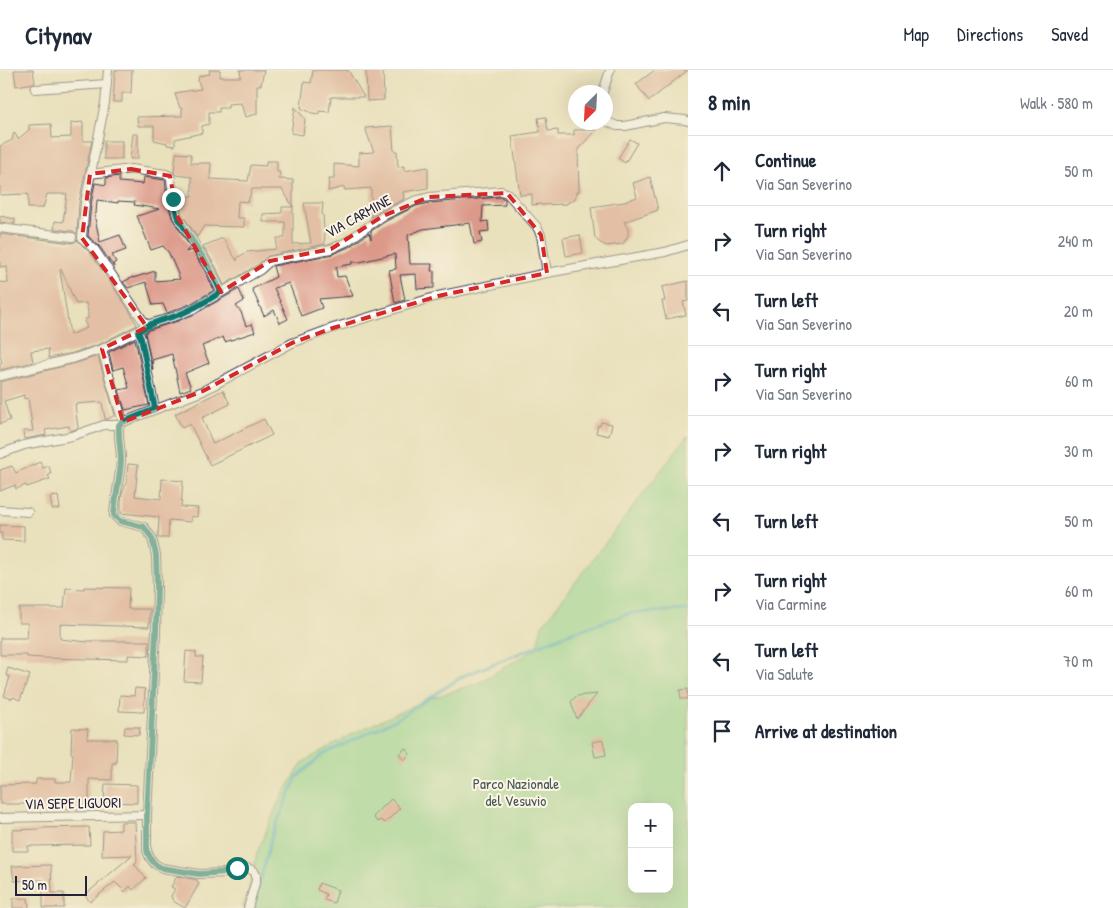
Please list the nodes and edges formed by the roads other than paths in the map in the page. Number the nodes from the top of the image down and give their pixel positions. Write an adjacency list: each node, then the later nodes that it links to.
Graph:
1 (108, 70): 3 (street)
2 (610, 70): 4 (street)
3 (107, 84): 5 (street); 8 (street)
4 (605, 85)
5 (35, 88)
6 (688, 121): 7 (street)
7 (613, 124)
8 (90, 174): 13 (street); 14 (street)
9 (0, 228): 10 (street)
10 (72, 237)
11 (688, 245): 12 (street)
12 (548, 273): 13 (street, VIA CARMINE); 18 (street)
13 (221, 292): 14 (street, VIA CARMINE)
14 (146, 325): 15 (street)
15 (138, 332): 16 (street); 18 (street)
16 (102, 349): 17 (street); 19 (street)
17 (0, 376)
18 (155, 409): 19 (street)
19 (121, 423): 20 (street); 23 (street)
20 (0, 454)
21 (0, 510): 22 (street)
22 (28, 512)
23 (147, 816): 24 (street, VIA SEPE LIGUORI); 25 (street)
24 (0, 818)
25 (248, 908)

